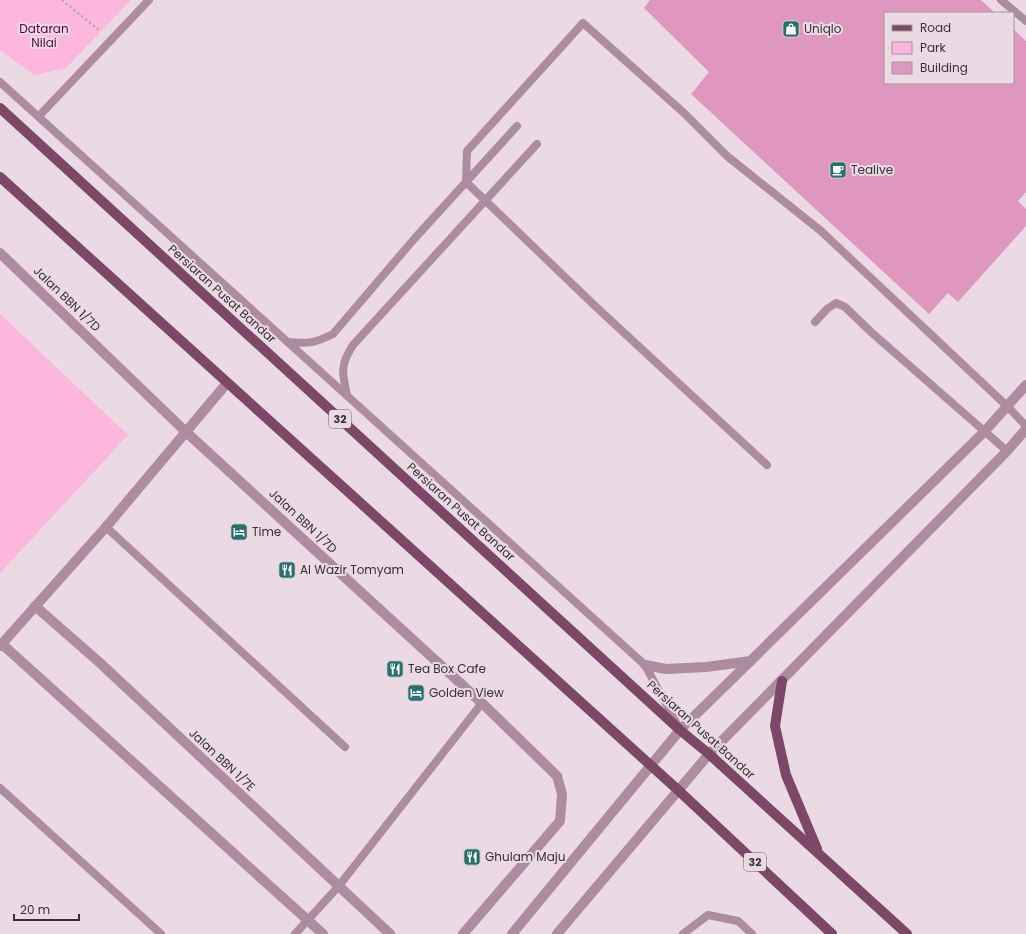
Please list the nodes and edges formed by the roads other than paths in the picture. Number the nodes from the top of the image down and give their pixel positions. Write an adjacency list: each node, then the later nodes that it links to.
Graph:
1 (149, 0): 6 (lane)
2 (1002, 0): 3 (lane)
3 (1026, 21)
4 (0, 82): 6 (lane)
5 (0, 108): 31 (main road, Persiaran Pusat Bandar / 32)
6 (39, 116): 14 (lane)
7 (517, 126): 10 (lane)
8 (537, 144): 11 (lane)
9 (0, 177): 15 (main road, 32)
10 (466, 182): 11 (lane); 14 (lane); 18 (lane)
11 (485, 201): 17 (lane); 23 (lane)
12 (0, 253): 21 (street, Jalan BBN 1/7D)
13 (815, 322): 20 (lane)
14 (288, 342): 17 (lane)
15 (227, 383): 21 (street); 34 (main road, 32)
16 (1026, 385): 18 (street)
17 (347, 395): 28 (lane)
18 (1008, 407): 19 (lane); 20 (street)
19 (1026, 428): 22 (street)
20 (985, 431): 22 (lane); 27 (street)
21 (186, 432): 24 (street); 30 (street, Jalan BBN 1/7D)
22 (1007, 451): 29 (street)
23 (767, 465)
24 (106, 527): 25 (street); 32 (lane)
25 (36, 606): 26 (street); 38 (street, Jalan BBN 1/7E)
26 (1, 645): 39 (street)
27 (751, 661): 28 (street); 31 (street)
28 (645, 664): 31 (lane)
29 (782, 681): 33 (street); 37 (main road)
30 (482, 703): 38 (lane); 44 (street, Jalan BBN 1/7D)
31 (680, 730): 33 (main road, Persiaran Pusat Bandar / 32); 34 (street)
32 (345, 747)
33 (710, 754): 36 (street); 37 (main road, Persiaran Pusat Bandar / 32)
34 (651, 766): 36 (main road, 32); 45 (street)
35 (0, 788): 40 (lane)
36 (678, 790): 46 (street); 49 (main road, 32)
37 (818, 852): 50 (main road, Persiaran Pusat Bandar / 32)
38 (338, 886): 39 (lane); 43 (street, Jalan BBN 1/7E)
39 (308, 920): 41 (lane); 42 (street)
40 (161, 934)
41 (295, 934)
42 (323, 934)
43 (390, 934)
44 (463, 934)
45 (512, 934)
46 (557, 934)
47 (683, 934): 48 (lane)
48 (752, 934)
49 (832, 934)
50 (907, 934)

